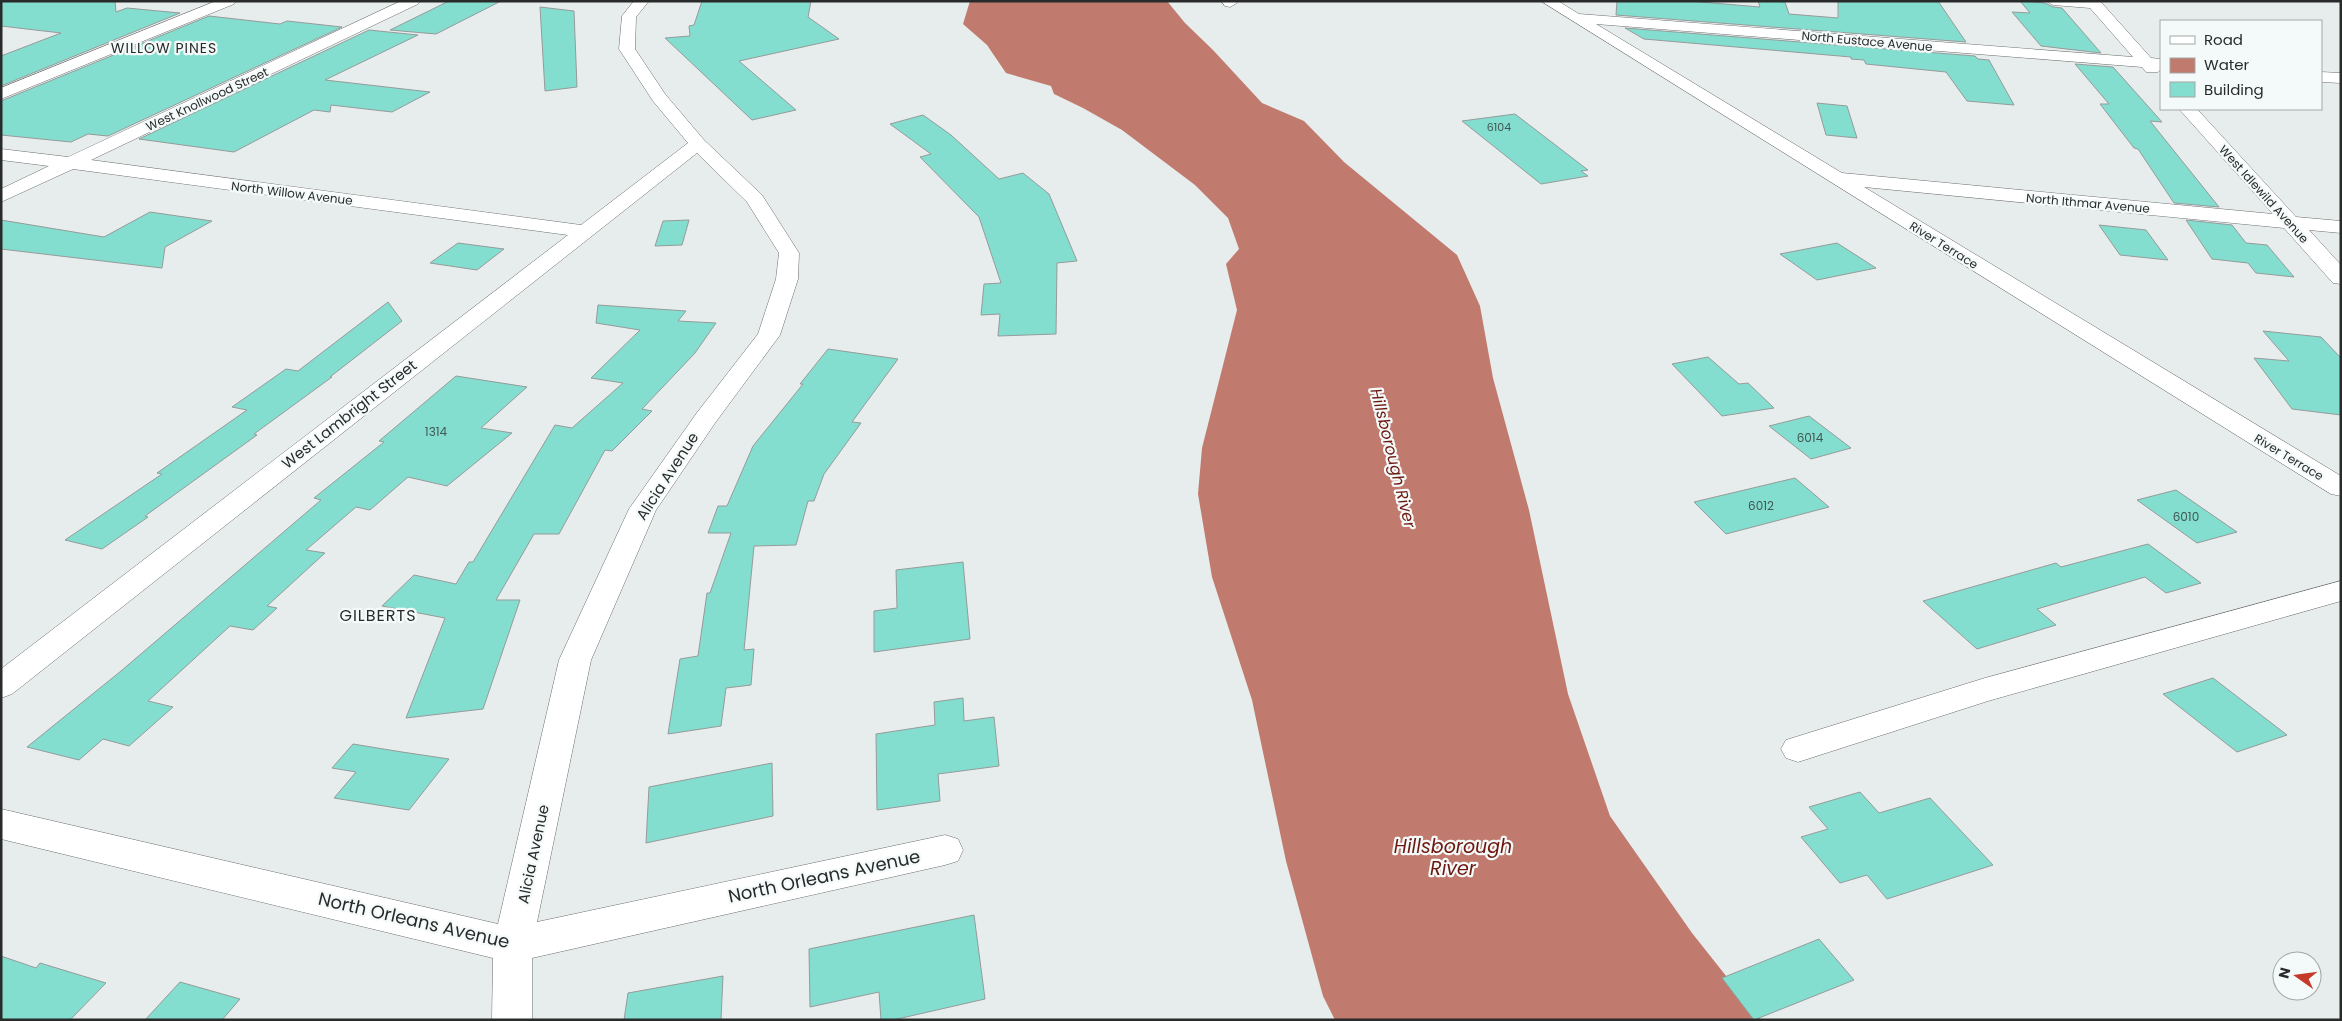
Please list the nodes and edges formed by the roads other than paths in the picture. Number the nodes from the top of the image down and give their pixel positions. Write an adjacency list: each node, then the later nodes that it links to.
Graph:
1 (228, 1): 12 (street)
2 (413, 1): 16 (street, West Knollwood Street)
3 (642, 1): 14 (street, Alicia Avenue)
4 (1548, 1): 7 (street, River Terrace)
5 (2053, 1): 6 (street)
6 (2093, 3): 8 (street)
7 (1574, 17): 8 (street, North Eustace Avenue); 17 (street, River Terrace)
8 (2154, 63): 9 (street)
9 (2160, 76)
10 (2322, 77): 11 (street)
11 (2341, 78)
12 (1, 94)
13 (2189, 110): 19 (street, West Idlewild Avenue)
14 (698, 144): 21 (street, West Lambright Street); 31 (street, Alicia Avenue)
15 (1, 154): 16 (street, North Willow Avenue)
16 (69, 164): 18 (street, West Knollwood Street); 21 (street, North Willow Avenue)
17 (1836, 179): 19 (street, North Ithmar Avenue); 23 (street, River Terrace)
18 (1, 196)
19 (2290, 222): 20 (street, North Ithmar Avenue); 22 (street, West Idlewild Avenue)
20 (2341, 227)
21 (583, 231): 27 (street, West Lambright Street)
22 (2341, 278)
23 (2299, 463): 24 (street); 25 (street, River Terrace)
24 (2341, 469)
25 (2341, 488)
26 (2341, 590): 28 (street)
27 (1, 686)
28 (1798, 748)
29 (1, 824): 31 (street, North Orleans Avenue)
30 (945, 850): 31 (street, North Orleans Avenue)
31 (513, 945): 32 (street, Alicia Avenue)
32 (512, 1020)

